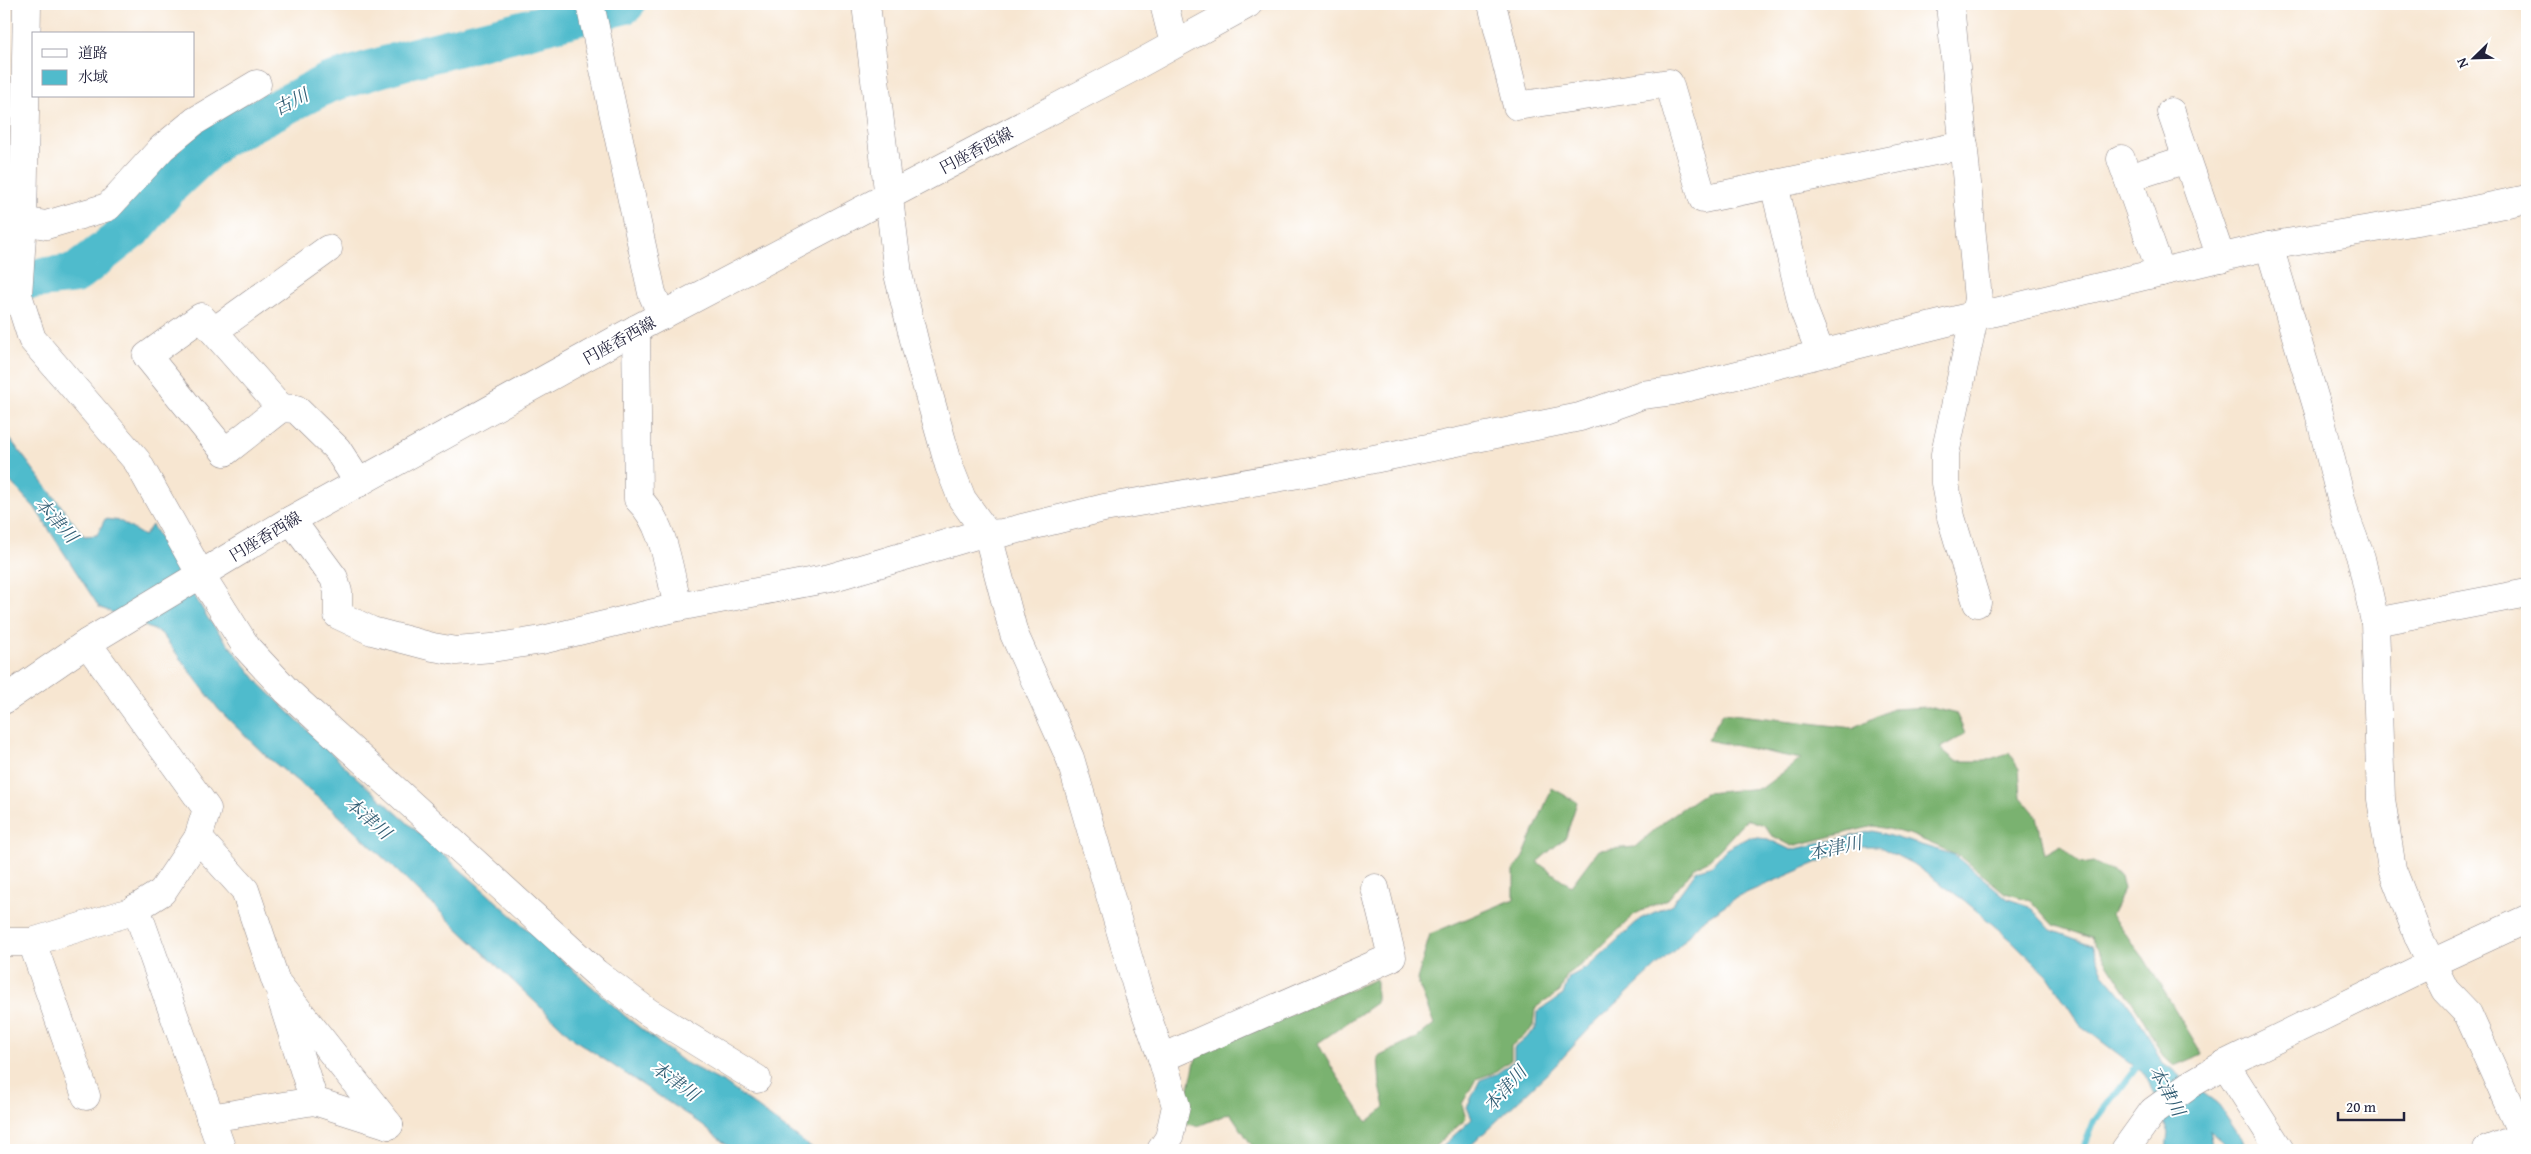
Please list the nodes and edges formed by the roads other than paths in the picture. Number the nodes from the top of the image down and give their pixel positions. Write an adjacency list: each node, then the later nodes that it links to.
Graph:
1 (27, 4): 16 (street)
2 (590, 4): 22 (street)
3 (866, 4): 14 (street)
4 (1164, 4): 8 (street)
5 (1492, 4): 13 (street)
6 (1950, 4): 11 (street)
7 (1238, 6): 8 (street, 円座香西線)
8 (1174, 44): 14 (street, 円座香西線)
9 (257, 84): 16 (street)
10 (2171, 112): 12 (street)
11 (1964, 145): 13 (street); 21 (street)
12 (2187, 159): 19 (street); 20 (street)
13 (1774, 184): 25 (street)
14 (890, 195): 22 (street, 円座香西線); 29 (street)
15 (2527, 199): 17 (street)
16 (16, 224): 30 (street)
17 (2269, 246): 19 (street); 34 (street)
18 (328, 249): 24 (street)
19 (2221, 258): 20 (street)
20 (2162, 272): 21 (street)
21 (1976, 314): 25 (street); 32 (street)
22 (662, 316): 23 (street, 円座香西線)
23 (636, 330): 27 (street, 円座香西線); 33 (street)
24 (214, 331): 26 (street); 26 (street)
25 (1820, 352): 29 (street)
26 (282, 408): 27 (street)
27 (359, 483): 28 (street, 円座香西線)
28 (290, 520): 30 (street, 円座香西線); 33 (street)
29 (988, 535): 33 (street); 45 (street)
30 (201, 574): 35 (street, 円座香西線); 47 (street)
31 (2527, 593): 34 (street)
32 (1977, 603)
33 (678, 607)
34 (2375, 622): 43 (street)
35 (87, 643): 36 (street, 円座香西線); 37 (street)
36 (4, 700)
37 (198, 838): 39 (street); 44 (street)
38 (1375, 888): 45 (street)
39 (136, 908): 42 (street); 50 (street)
40 (2527, 919): 43 (street)
41 (4, 942): 42 (street)
42 (32, 942): 48 (street)
43 (2432, 962): 46 (street); 51 (street)
44 (276, 982): 49 (street); 49 (street)
45 (1162, 1058): 54 (street)
46 (2221, 1067): 52 (street); 55 (street)
47 (757, 1080)
48 (86, 1096)
49 (314, 1101): 50 (street)
50 (210, 1118): 53 (street)
51 (2525, 1135): 56 (street)
52 (2135, 1143)
53 (222, 1150)
54 (1161, 1150)
55 (2280, 1150)
56 (2487, 1150)

